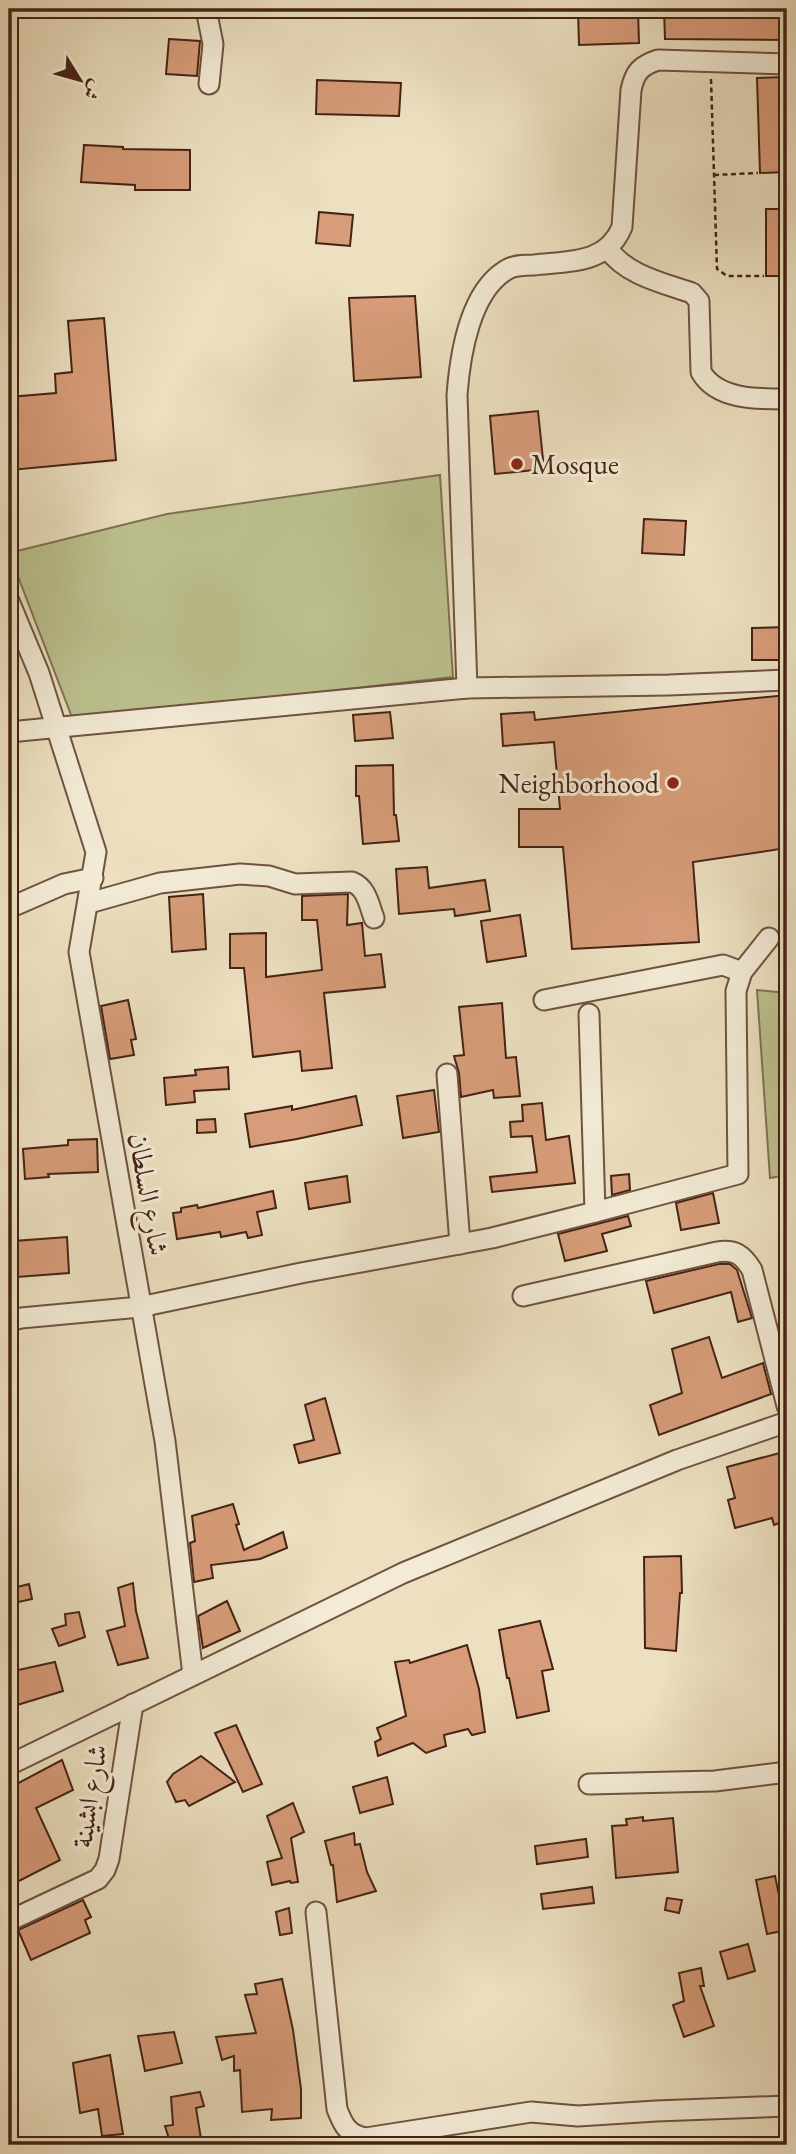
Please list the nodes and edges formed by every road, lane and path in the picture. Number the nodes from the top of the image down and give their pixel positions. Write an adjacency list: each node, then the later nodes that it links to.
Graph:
1 (206, 9): 4 (street)
2 (787, 64): 7 (street)
3 (711, 73): 6 (path)
4 (209, 84)
5 (758, 173): 6 (path)
6 (714, 174): 8 (path)
7 (608, 249): 9 (street); 12 (street)
8 (764, 276)
9 (787, 399)
10 (9, 601): 13 (street, شارع السلطان)
11 (787, 680): 12 (street)
12 (467, 688): 13 (street)
13 (58, 729): 14 (street); 15 (street, شارع السلطان)
14 (9, 732)
15 (93, 877): 16 (street, شارع السلطان); 17 (street)
16 (89, 902): 18 (street); 27 (street, شارع السلطان)
17 (9, 908)
18 (374, 918)
19 (769, 938): 20 (street)
20 (742, 972): 21 (street); 24 (street)
21 (544, 1000)
22 (589, 1014): 24 (street)
23 (447, 1074): 25 (street)
24 (595, 1212): 25 (street)
25 (460, 1244): 27 (street)
26 (523, 1296): 29 (street)
27 (140, 1307): 28 (street); 31 (street, شارع السلطان)
28 (9, 1321)
29 (787, 1406)
30 (787, 1422): 31 (street)
31 (193, 1675): 32 (street)
32 (133, 1704): 33 (street); 37 (street, شارع ابشينة)
33 (9, 1765)
34 (787, 1772): 35 (street)
35 (589, 1784)
36 (316, 1912): 38 (street)
37 (9, 1922)
38 (787, 2106)

